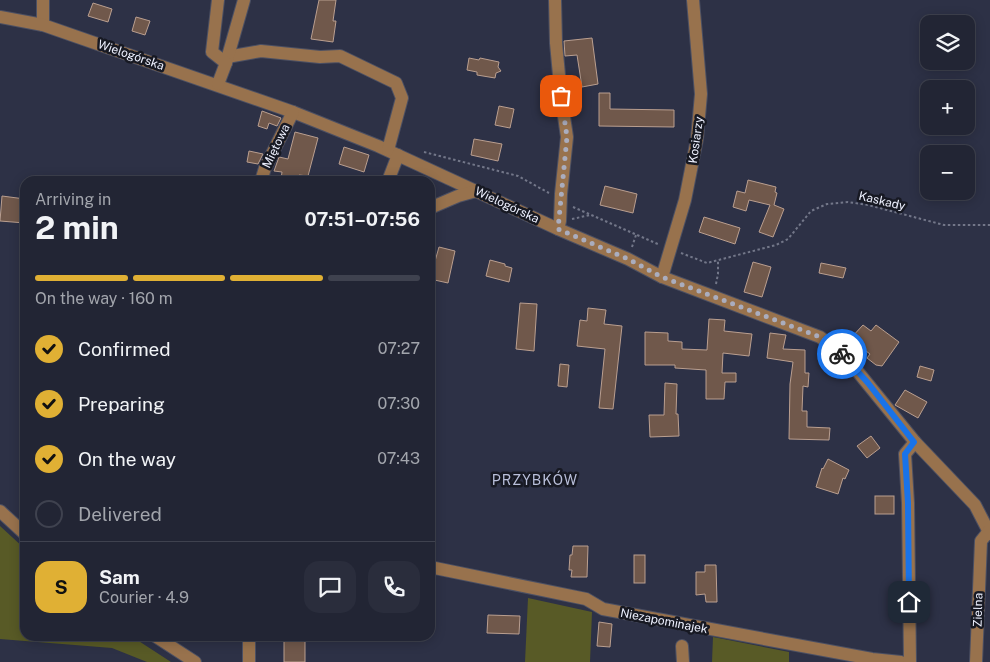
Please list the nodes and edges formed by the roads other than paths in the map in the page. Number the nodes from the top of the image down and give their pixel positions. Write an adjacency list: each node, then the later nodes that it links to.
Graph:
1 (43, 0): 7 (street)
2 (218, 0): 8 (street)
3 (244, 0): 8 (street)
4 (555, 0): 16 (street)
5 (693, 0): 17 (street, Kosiarzy)
6 (0, 18): 7 (street, Wielogórska)
7 (43, 26): 9 (street, Wielogórska)
8 (226, 60): 9 (street); 11 (street)
9 (218, 84): 10 (street, Wielogórska)
10 (293, 112): 11 (street, Wielogórska); 12 (street, Miętowa)
11 (393, 153): 13 (street); 14 (street, Wielogórska)
12 (263, 176)
13 (389, 176)
14 (476, 191): 15 (street); 16 (street, Wielogórska)
15 (435, 206)
16 (559, 225): 17 (street, Wielogórska)
17 (662, 277): 18 (street, Wielogórska)
18 (914, 442): 21 (street, Wielogórska); 30 (street)
19 (0, 511): 20 (street)
20 (20, 529)
21 (989, 533): 31 (street, Zielna)
22 (435, 568): 29 (street, Niezapominajek)
23 (163, 641): 26 (street)
24 (249, 641): 27 (street)
25 (682, 646): 28 (street)
26 (195, 662)
27 (249, 662)
28 (683, 662)
29 (901, 662)
30 (910, 662)
31 (976, 662)

